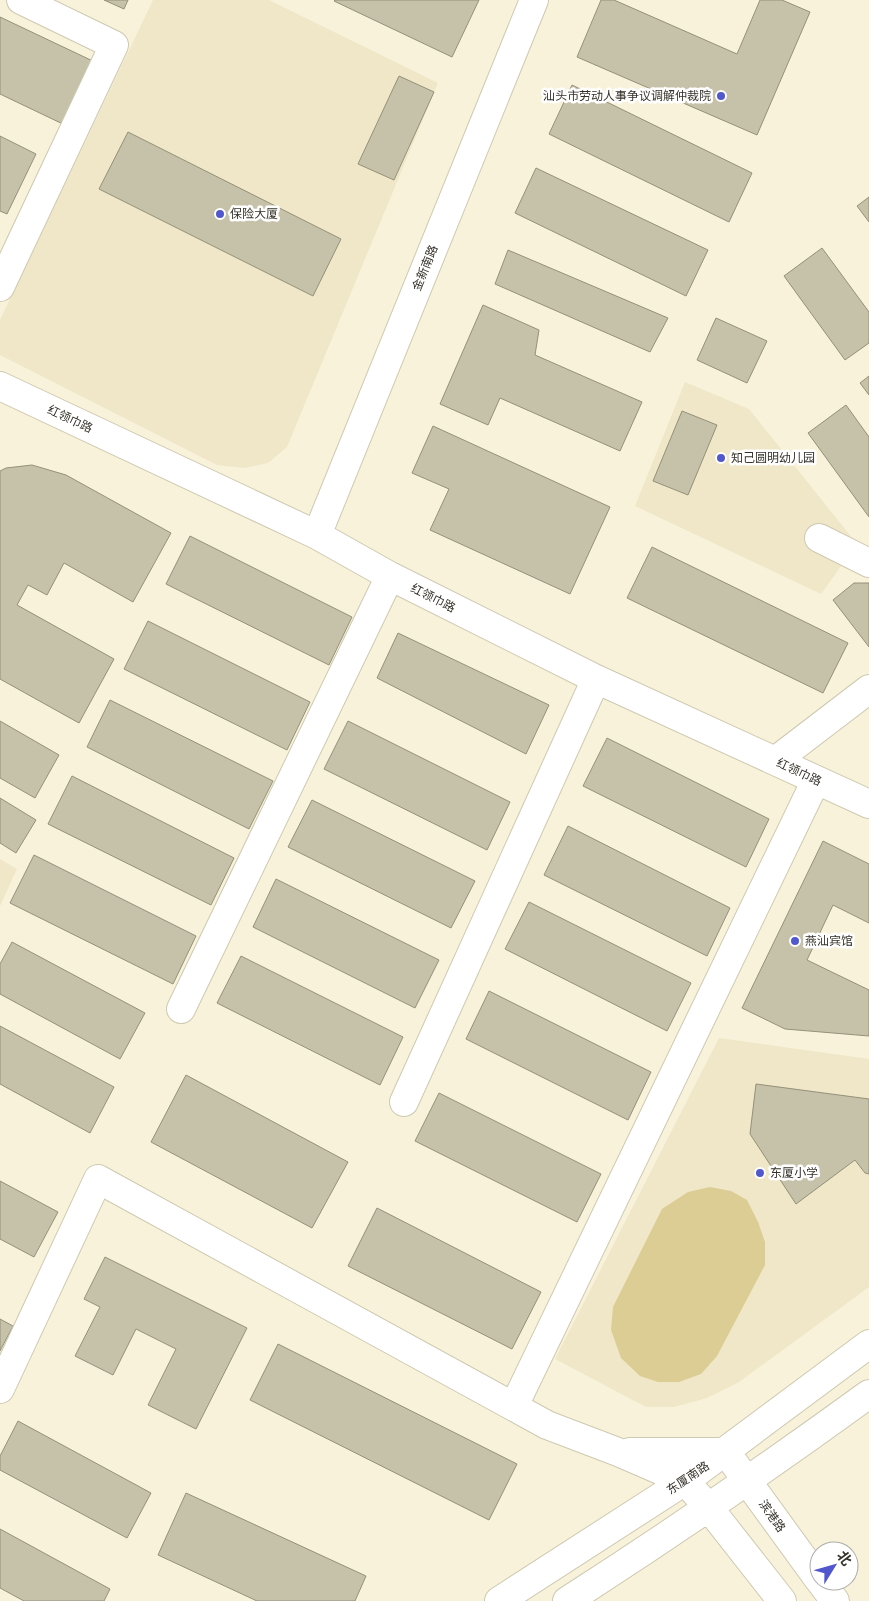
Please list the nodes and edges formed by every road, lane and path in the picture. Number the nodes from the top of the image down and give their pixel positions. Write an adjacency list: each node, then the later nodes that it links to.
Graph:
1 (21, 0): 3 (street)
2 (534, 0): 5 (street, 金新南路)
3 (0, 287)
4 (0, 386): 5 (street, 红领巾路)
5 (317, 535): 8 (street, 红领巾路)
6 (819, 538): 7 (street)
7 (869, 562)
8 (390, 576): 9 (street, 红领巾路); 14 (street)
9 (596, 679): 11 (street, 红领巾路); 15 (street)
10 (869, 689): 11 (street)
11 (775, 761): 12 (street, 红领巾路)
12 (816, 780): 13 (street, 红领巾路); 19 (street)
13 (869, 804)
14 (181, 1009)
15 (404, 1102)
16 (869, 1344): 21 (street, 东厦南路)
17 (0, 1389): 19 (street)
18 (869, 1394): 23 (street)
19 (514, 1406): 20 (street)
20 (618, 1452): 21 (street); 22 (street)
21 (726, 1452): 22 (street, 东厦南路); 23 (street, 滨港路)
22 (685, 1481): 24 (street); 27 (street, 东厦南路)
23 (748, 1481): 24 (street); 25 (street, 滨港路)
24 (709, 1508): 28 (street); 29 (street)
25 (809, 1566)
26 (827, 1591): 30 (street, 滨港路)
27 (499, 1601)
28 (567, 1601)
29 (782, 1601)
30 (835, 1601)

